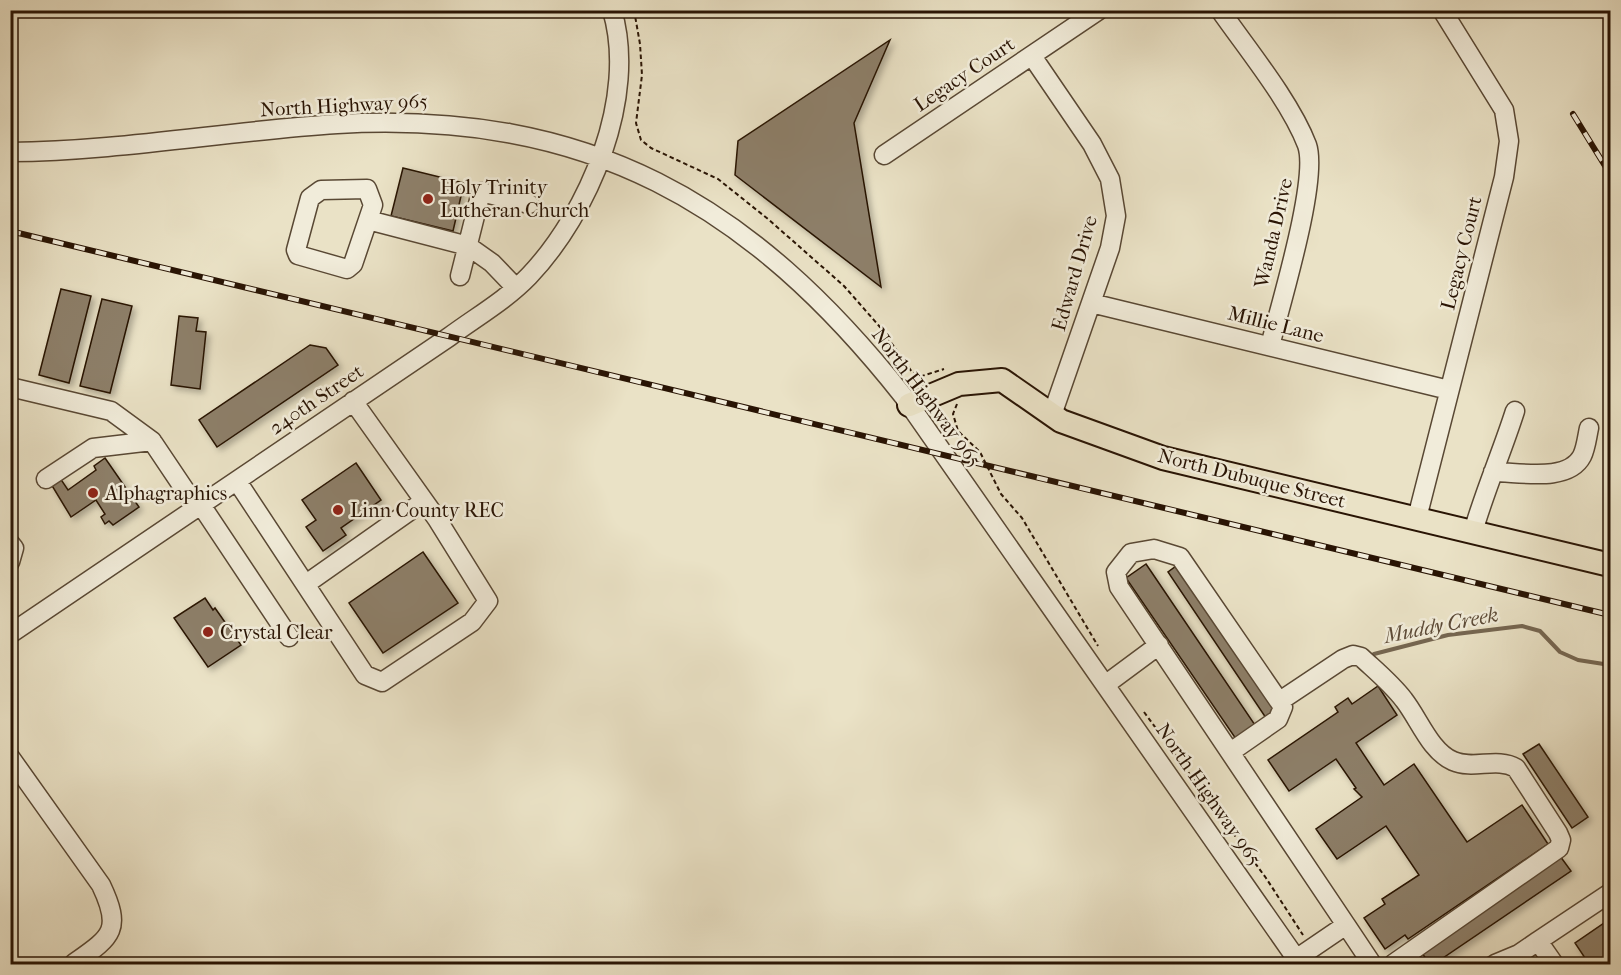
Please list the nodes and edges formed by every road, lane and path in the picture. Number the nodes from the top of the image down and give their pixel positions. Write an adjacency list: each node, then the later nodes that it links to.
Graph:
1 (612, 10): 9 (street, 240th Street)
2 (634, 10): 17 (path)
3 (1099, 10): 6 (street, Legacy Court)
4 (1220, 10): 16 (street, Wanda Drive)
5 (1442, 10): 19 (street, Legacy Court)
6 (1032, 56): 8 (street, Legacy Court); 15 (street, Edward Drive)
7 (10, 152): 9 (street, North Highway 965)
8 (884, 155)
9 (600, 157): 14 (street, 240th Street); 21 (street, North Highway 965)
10 (529, 204): 12 (street)
11 (368, 220): 11 (street); 12 (street)
12 (468, 246): 13 (street); 14 (street)
13 (460, 276)
14 (516, 288): 20 (street, 240th Street)
15 (1091, 303): 16 (street, Millie Lane); 24 (street, Edward Drive)
16 (1270, 346): 19 (street, Millie Lane)
17 (944, 369)
18 (10, 387): 26 (street)
19 (1449, 390): 32 (street, Legacy Court)
20 (353, 401): 29 (street, 240th Street); 30 (street)
21 (909, 405): 24 (main road, North Dubuque Street); 42 (street, North Highway 965)
22 (954, 409): 41 (path)
23 (1515, 411): 27 (street)
24 (1052, 416): 32 (main road, North Dubuque Street)
25 (1589, 428): 27 (street)
26 (152, 441): 28 (street); 31 (street)
27 (1493, 472): 33 (street)
28 (46, 479)
29 (237, 481): 31 (street, 240th Street); 37 (street)
30 (424, 501): 37 (street); 37 (street)
31 (199, 507): 38 (street, 240th Street); 39 (street)
32 (1417, 518): 33 (main road, North Dubuque Street)
33 (1473, 532): 36 (main road, North Dubuque Street)
34 (10, 543): 35 (street)
35 (10, 562)
36 (1611, 565)
37 (306, 584)
38 (10, 634)
39 (290, 638)
40 (1159, 645): 42 (street); 43 (street); 45 (street)
41 (1101, 651)
42 (1105, 685): 52 (street, North Highway 965)
43 (1280, 701): 45 (street); 55 (street)
44 (1143, 710): 50 (path)
45 (1232, 751): 48 (street)
46 (10, 757): 53 (street)
47 (1611, 893): 49 (street)
48 (1346, 925): 50 (street); 54 (street)
49 (1538, 941): 51 (street); 57 (street)
50 (1311, 948): 52 (street)
51 (1523, 959): 56 (street)
52 (1298, 962)
53 (73, 964)
54 (1372, 964)
55 (1393, 964)
56 (1495, 964)
57 (1554, 964)

